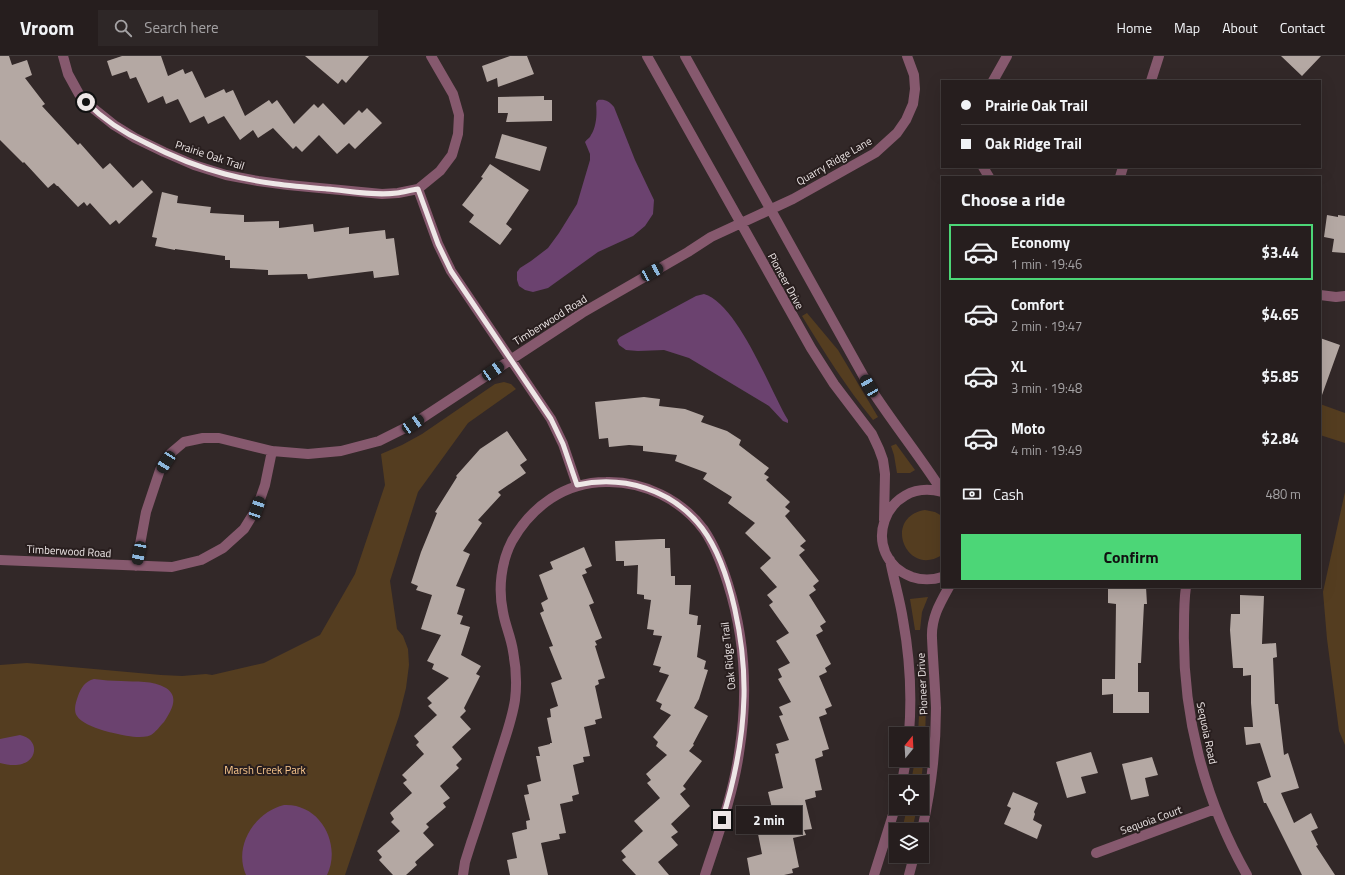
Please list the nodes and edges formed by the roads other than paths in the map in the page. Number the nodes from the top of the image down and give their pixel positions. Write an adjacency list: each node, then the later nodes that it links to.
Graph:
1 (63, 56): 10 (street, Prairie Oak Trail)
2 (431, 56): 10 (street, Prairie Oak Trail)
3 (647, 56): 12 (street, Pioneer Drive)
4 (685, 56): 11 (street, Pioneer Drive)
5 (907, 56): 11 (street, Quarry Ridge Lane)
6 (1007, 56): 8 (street)
7 (1159, 56): 9 (street)
8 (994, 80)
9 (1151, 80)
10 (418, 189): 15 (street)
11 (770, 210): 12 (street, Timberwood Road); 18 (street, Pioneer Drive)
12 (740, 224): 15 (street, Timberwood Road); 20 (street, Pioneer Drive)
13 (1321, 295): 14 (street)
14 (1345, 296)
15 (510, 359): 16 (street, Timberwood Road); 17 (street)
16 (272, 452): 23 (street, Timberwood Road); 23 (street, Timberwood Road)
17 (577, 485): 33 (street, Oak Ridge Trail); 34 (street, Oak Ridge Trail)
18 (941, 490)
19 (941, 491): 20 (street)
20 (884, 520): 22 (street, Pioneer Drive)
21 (0, 560): 23 (street, Timberwood Road)
22 (890, 560): 24 (street); 27 (street, Pioneer Drive)
23 (136, 566)
24 (941, 577)
25 (948, 588): 30 (street, Pioneer Drive)
26 (1186, 588): 28 (street, Sequoia Road)
27 (909, 727)
28 (1215, 810): 31 (street, Sequoia Court); 37 (street, Sequoia Road)
29 (893, 815): 35 (street)
30 (923, 823)
31 (1096, 853)
32 (912, 863): 36 (street)
33 (463, 875)
34 (705, 875)
35 (874, 875)
36 (909, 875)
37 (1247, 875)

